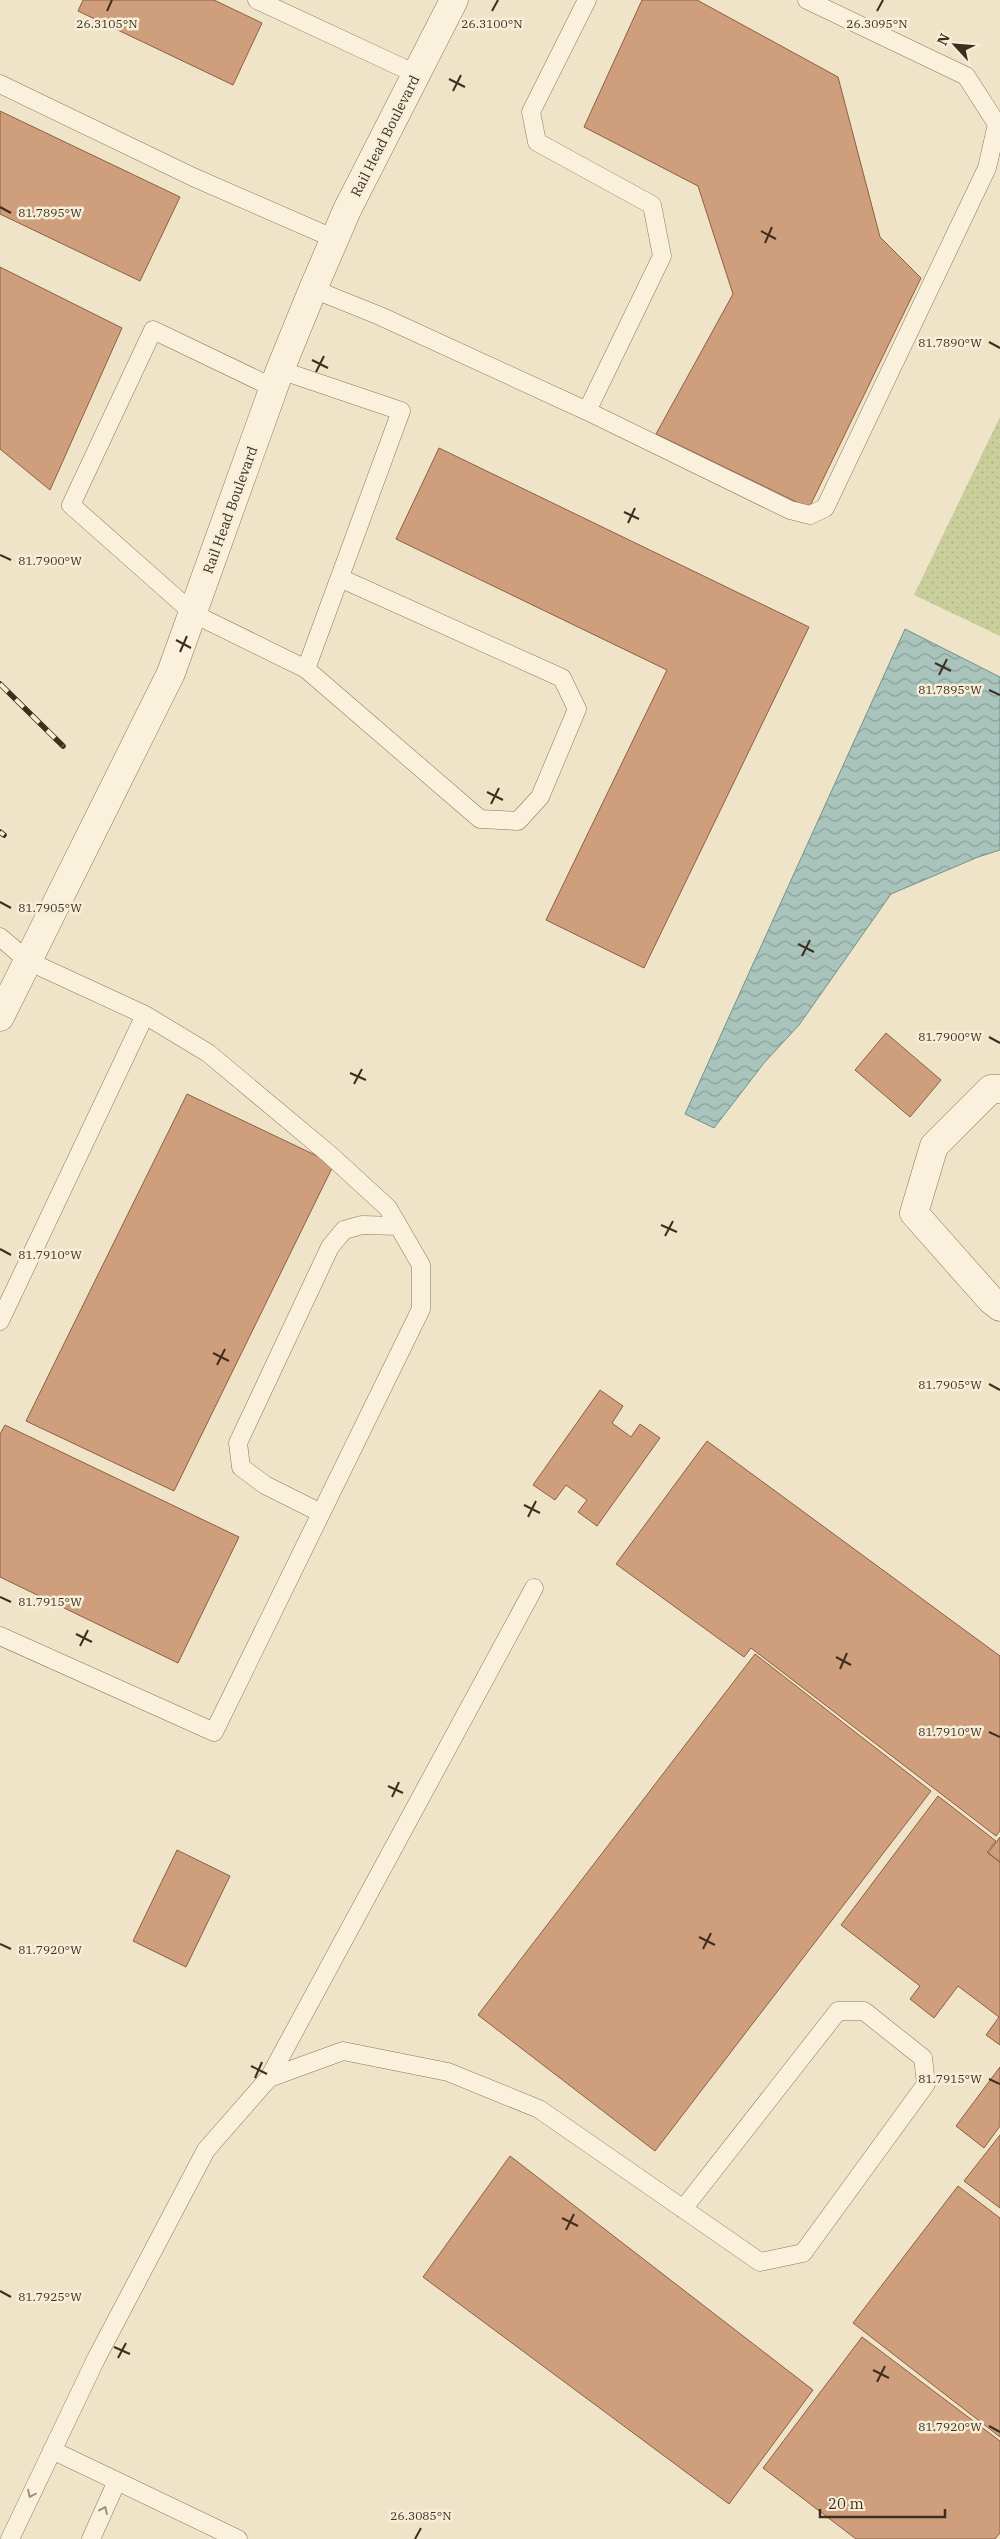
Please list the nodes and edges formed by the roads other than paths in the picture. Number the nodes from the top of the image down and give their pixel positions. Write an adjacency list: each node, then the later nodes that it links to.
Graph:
1 (257, 0): 5 (lane)
2 (454, 0): 5 (street, Rail Head Boulevard)
3 (587, 0): 10 (lane)
4 (807, 0): 10 (lane)
5 (416, 74): 7 (street, Rail Head Boulevard)
6 (0, 84): 7 (lane)
7 (335, 239): 8 (street, Rail Head Boulevard)
8 (313, 289): 9 (street, Rail Head Boulevard); 10 (lane)
9 (277, 379): 11 (lane); 12 (street, Rail Head Boulevard); 12 (lane)
10 (587, 411)
11 (340, 578): 13 (lane); 13 (lane)
12 (194, 614): 13 (lane); 15 (street, Rail Head Boulevard)
13 (306, 669)
14 (0, 936): 15 (lane)
15 (28, 961): 16 (lane); 17 (street, Rail Head Boulevard)
16 (145, 1015): 19 (lane); 21 (lane)
17 (0, 1017)
18 (1000, 1090): 20 (street)
19 (398, 1226): 22 (lane); 22 (lane)
20 (1000, 1307)
21 (0, 1321)
22 (322, 1513): 24 (lane)
23 (534, 1588): 25 (lane)
24 (0, 1636)
25 (269, 2078): 26 (lane); 27 (lane)
26 (683, 2209): 26 (lane)
27 (52, 2450): 28 (lane); 29 (lane, one-way to 29)
28 (118, 2481): 30 (lane, one-way to 28); 31 (lane)
29 (10, 2539)
30 (90, 2539)
31 (238, 2539)

